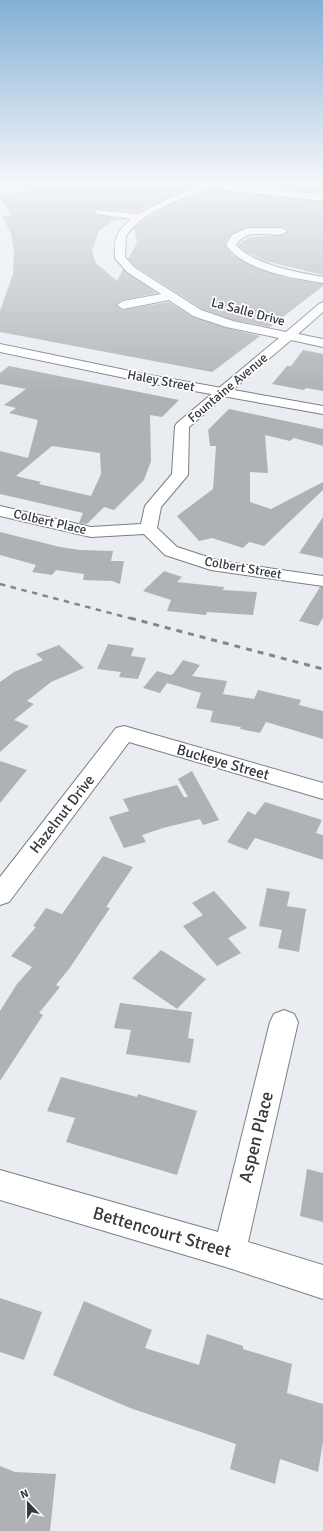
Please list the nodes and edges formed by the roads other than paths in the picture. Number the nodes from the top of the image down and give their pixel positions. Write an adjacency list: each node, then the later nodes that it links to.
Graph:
1 (120, 252): 4 (street, La Salle Drive)
2 (238, 252): 3 (street)
3 (323, 280)
4 (170, 296): 5 (street); 7 (street, La Salle Drive)
5 (123, 305)
6 (323, 306): 7 (street, Fountaine Avenue)
7 (288, 337): 8 (street, La Salle Drive); 10 (street, Fountaine Avenue)
8 (323, 343)
9 (0, 348): 10 (street, Haley Street)
10 (220, 392): 11 (street, Haley Street); 13 (street, Fountaine Avenue)
11 (323, 410)
12 (0, 511): 13 (street, Colbert Place)
13 (148, 529): 14 (street, Colbert Street)
14 (323, 581)
15 (124, 733): 16 (street, Buckeye Street); 17 (street, Hazelnut Drive)
16 (323, 791)
17 (3, 887)
18 (284, 1022): 20 (street, Aspen Place)
19 (0, 1185): 20 (street, Bettencourt Street)
20 (228, 1252): 21 (street, Bettencourt Street)
21 (323, 1282)

